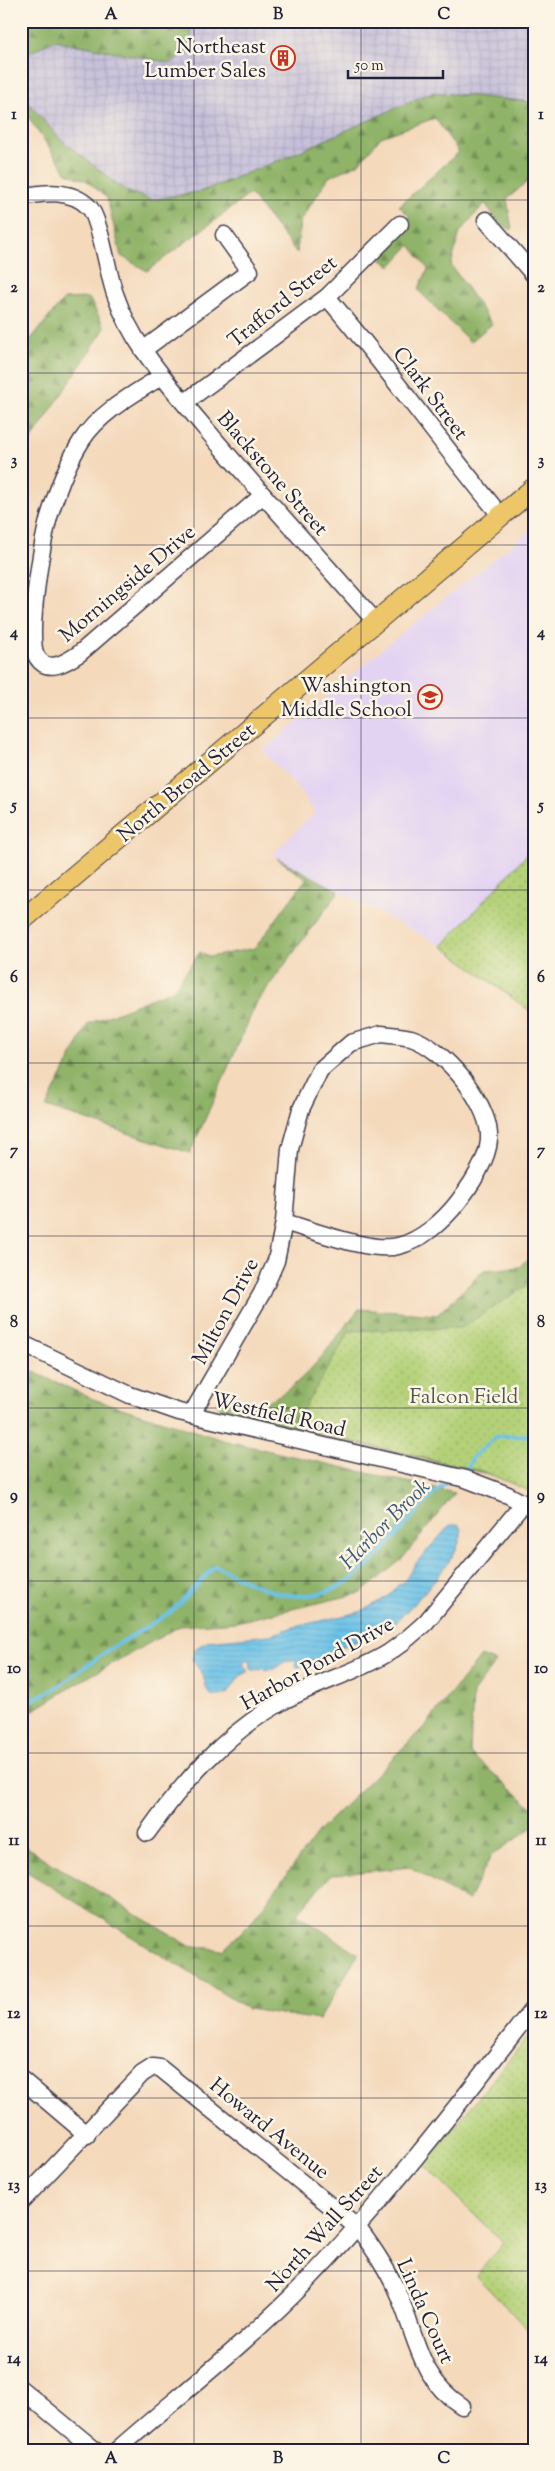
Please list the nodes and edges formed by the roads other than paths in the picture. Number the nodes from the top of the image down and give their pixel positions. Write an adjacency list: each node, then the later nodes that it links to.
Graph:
1 (21, 197): 7 (street, Blackstone Street)
2 (486, 220): 5 (street)
3 (400, 224): 6 (street, Trafford Street)
4 (224, 235): 7 (street)
5 (534, 275)
6 (327, 297): 9 (street, Trafford Street); 12 (street, Clark Street)
7 (143, 350): 8 (street, Blackstone Street)
8 (162, 376): 9 (street, Blackstone Street); 11 (street, Morningside Drive)
9 (184, 404): 11 (street, Blackstone Street)
10 (534, 488): 12 (main road, North Broad Street)
11 (263, 495): 13 (street, Blackstone Street)
12 (501, 516): 13 (main road, North Broad Street)
13 (376, 620): 14 (main road, North Broad Street)
14 (21, 921)
15 (284, 1222): 15 (street, Milton Drive); 17 (street, Milton Drive)
16 (21, 1343): 17 (street, Westfield Road)
17 (191, 1415): 18 (street, Westfield Road)
18 (528, 1506): 19 (street, Harbor Pond Drive)
19 (147, 1833)
20 (534, 2008): 24 (street, North Wall Street)
21 (21, 2079): 22 (street)
22 (87, 2135): 23 (street); 24 (street, Howard Avenue)
23 (21, 2202)
24 (358, 2228): 26 (street, Linda Court); 28 (street, North Wall Street)
25 (21, 2389): 27 (street)
26 (462, 2406)
27 (95, 2450)
28 (117, 2450)

